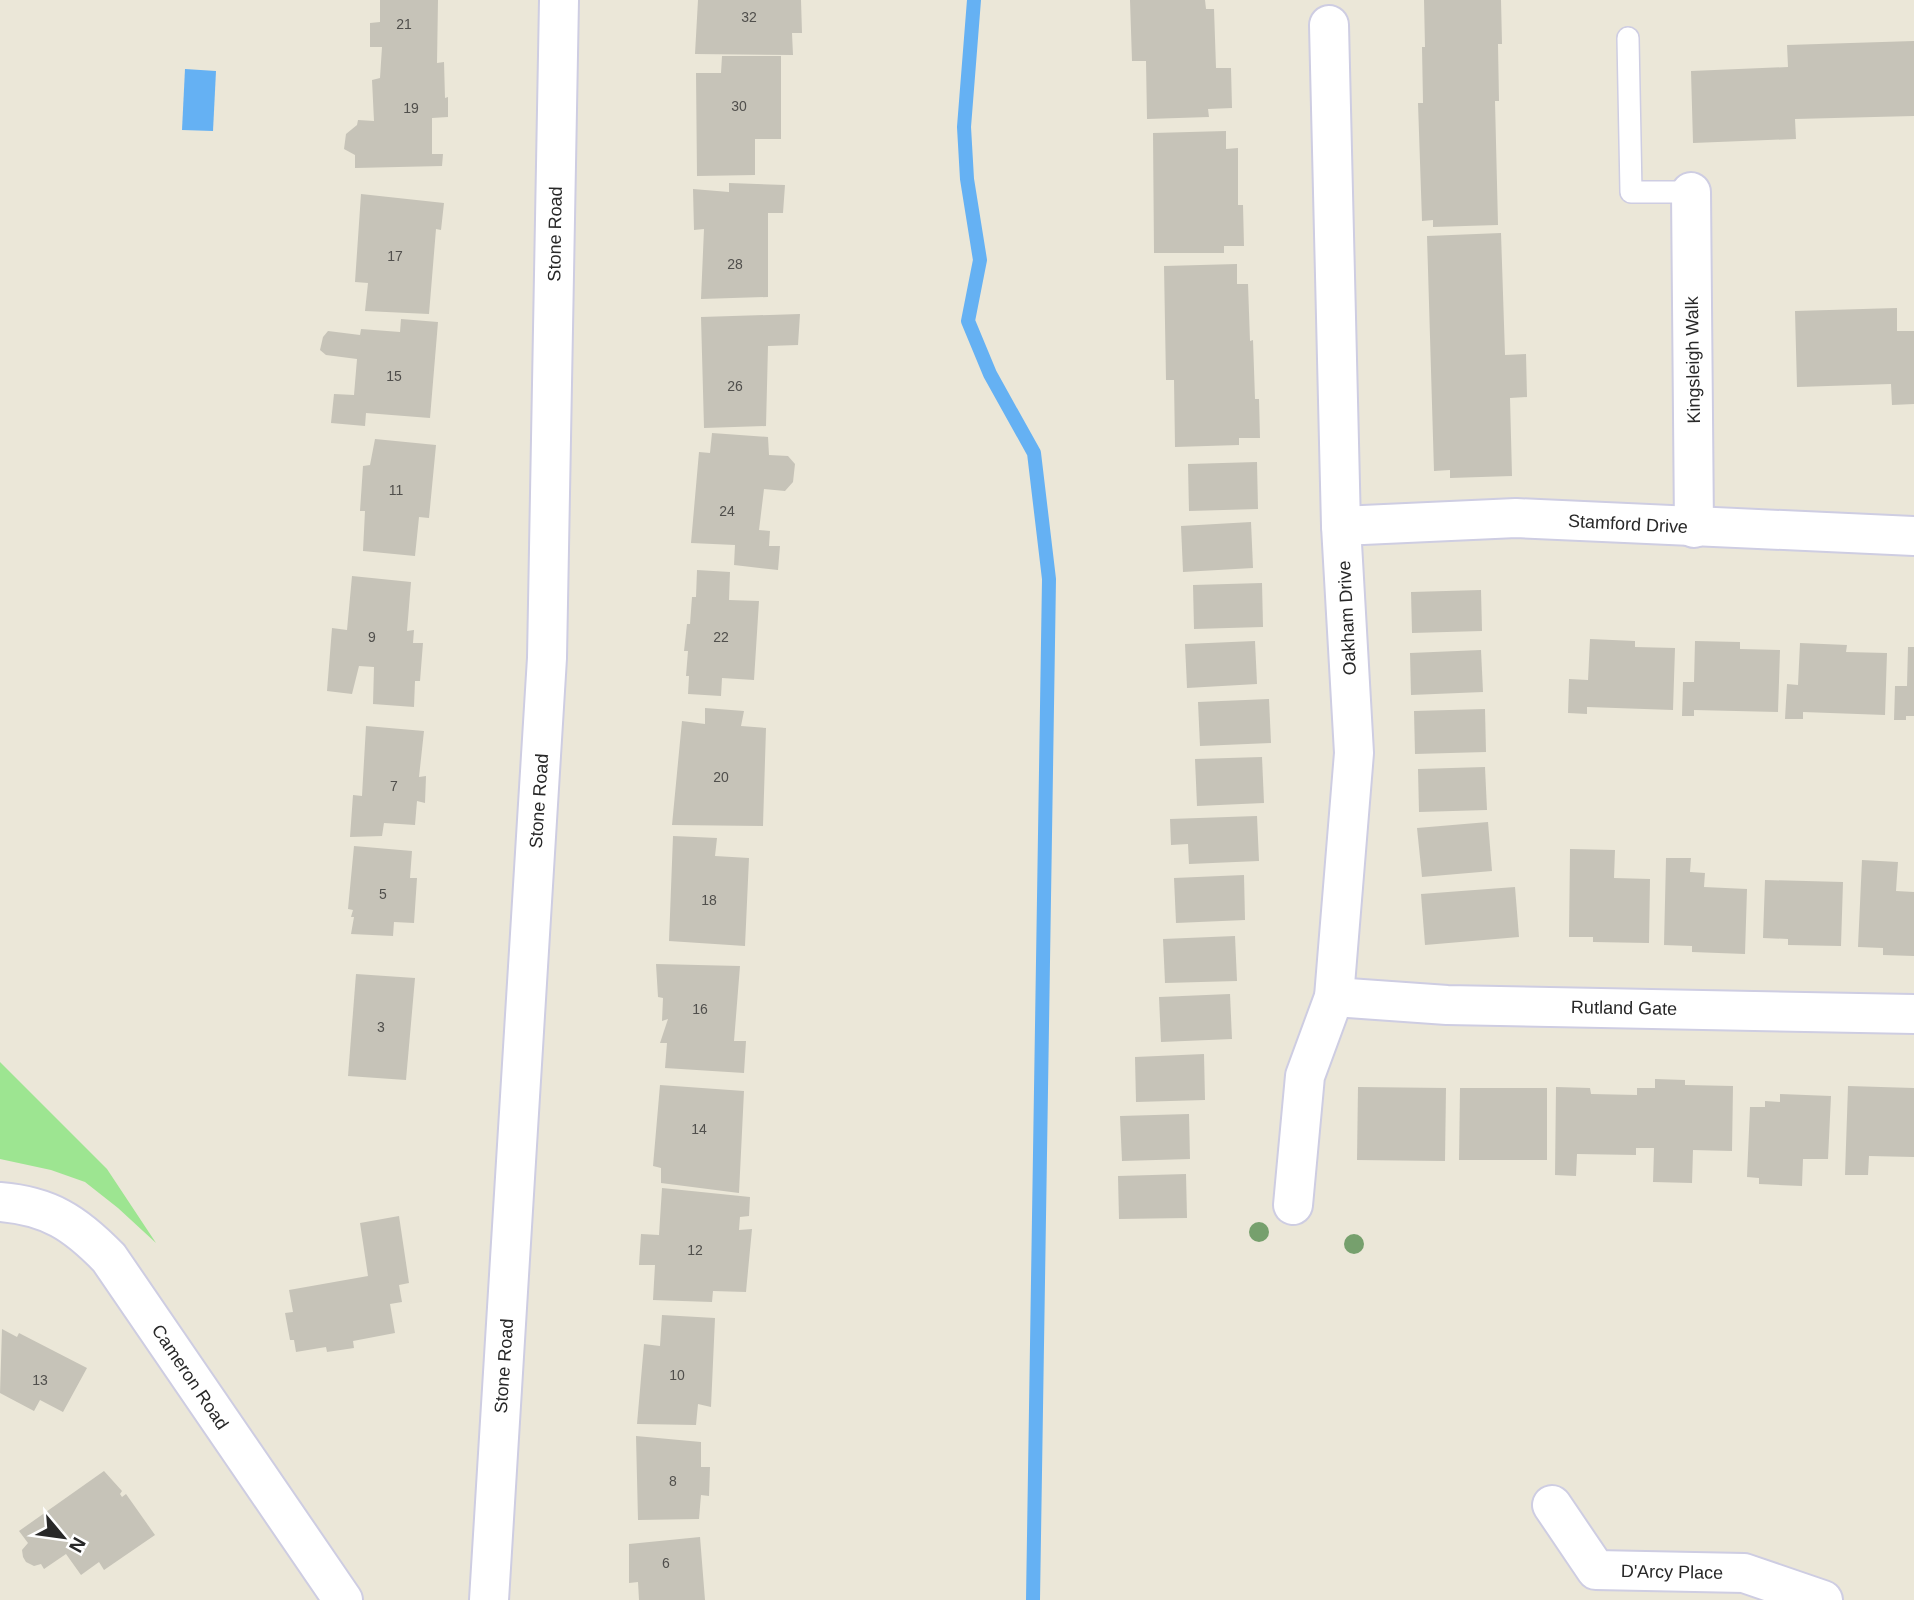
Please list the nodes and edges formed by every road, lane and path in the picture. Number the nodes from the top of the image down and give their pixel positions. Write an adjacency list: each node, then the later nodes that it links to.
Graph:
1 (559, 0): 14 (street, Stone Road)
2 (1329, 25): 5 (street, Oakham Drive)
3 (1628, 38): 4 (lane)
4 (1691, 192): 6 (street, Kingsleigh Walk)
5 (1341, 527): 6 (street, Stamford Drive); 8 (street, Oakham Drive)
6 (1694, 528): 7 (street, Stamford Drive)
7 (1914, 536)
8 (1334, 997): 9 (street, Rutland Gate); 11 (street, Oakham Drive)
9 (1914, 1014)
10 (0, 1202): 13 (street, Cameron Road)
11 (1293, 1205)
12 (1552, 1505): 15 (street, D'Arcy Place)
13 (343, 1600)
14 (489, 1600)
15 (1822, 1600)

